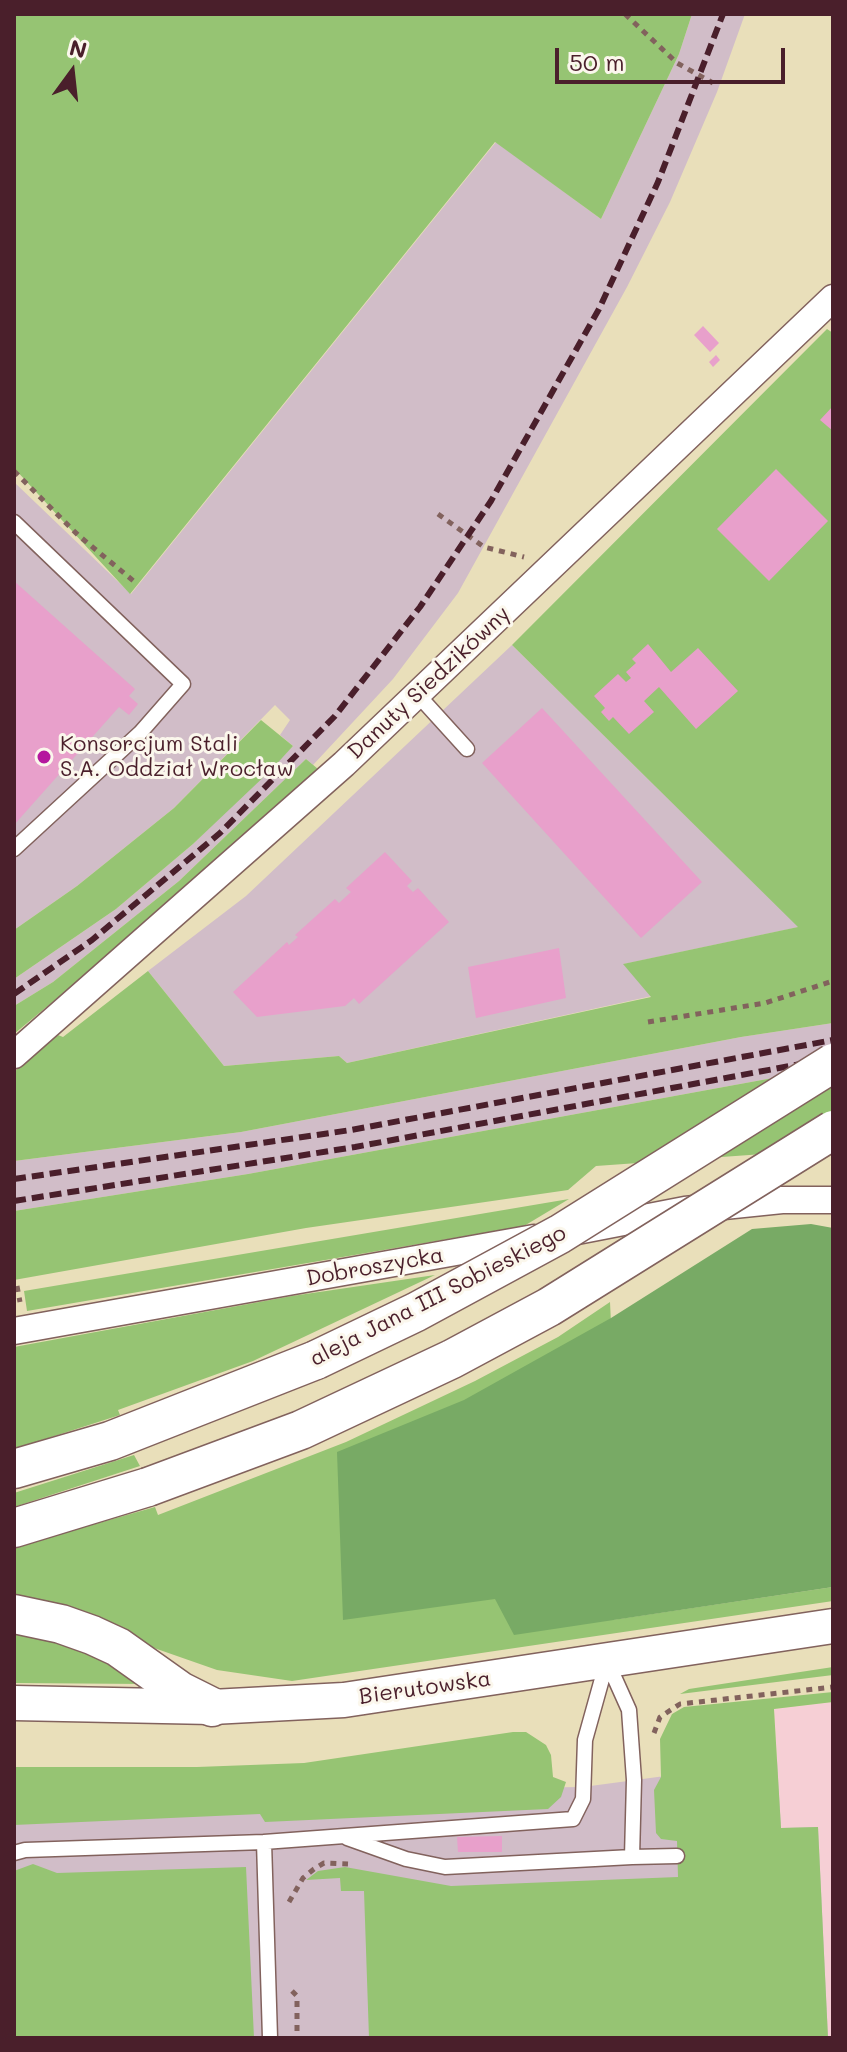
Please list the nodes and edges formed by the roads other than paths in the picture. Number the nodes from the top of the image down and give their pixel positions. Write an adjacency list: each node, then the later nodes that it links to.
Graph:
1 (833, 298): 3 (street, Danuty Siedzikówny)
2 (14, 522): 5 (lane)
3 (418, 695): 4 (lane); 6 (street, Danuty Siedzikówny)
4 (467, 749)
5 (14, 849)
6 (14, 1055)
7 (833, 1063): 11 (main road, aleja Jana III Sobieskiego, bridge)
8 (833, 1130): 12 (main road, bridge)
9 (833, 1200): 10 (street, Dobroszycka)
10 (14, 1331)
11 (14, 1469)
12 (14, 1528)
13 (14, 1614): 17 (main road)
14 (833, 1626): 15 (street, Bierutowska)
15 (607, 1661): 17 (street, Bierutowska); 18 (lane); 22 (lane)
16 (14, 1703): 17 (street, Bierutowska)
17 (212, 1707)
18 (343, 1837): 19 (lane); 22 (lane)
19 (264, 1842): 20 (lane); 23 (lane)
20 (14, 1853)
21 (677, 1856): 22 (lane)
22 (632, 1857)
23 (270, 2038)

